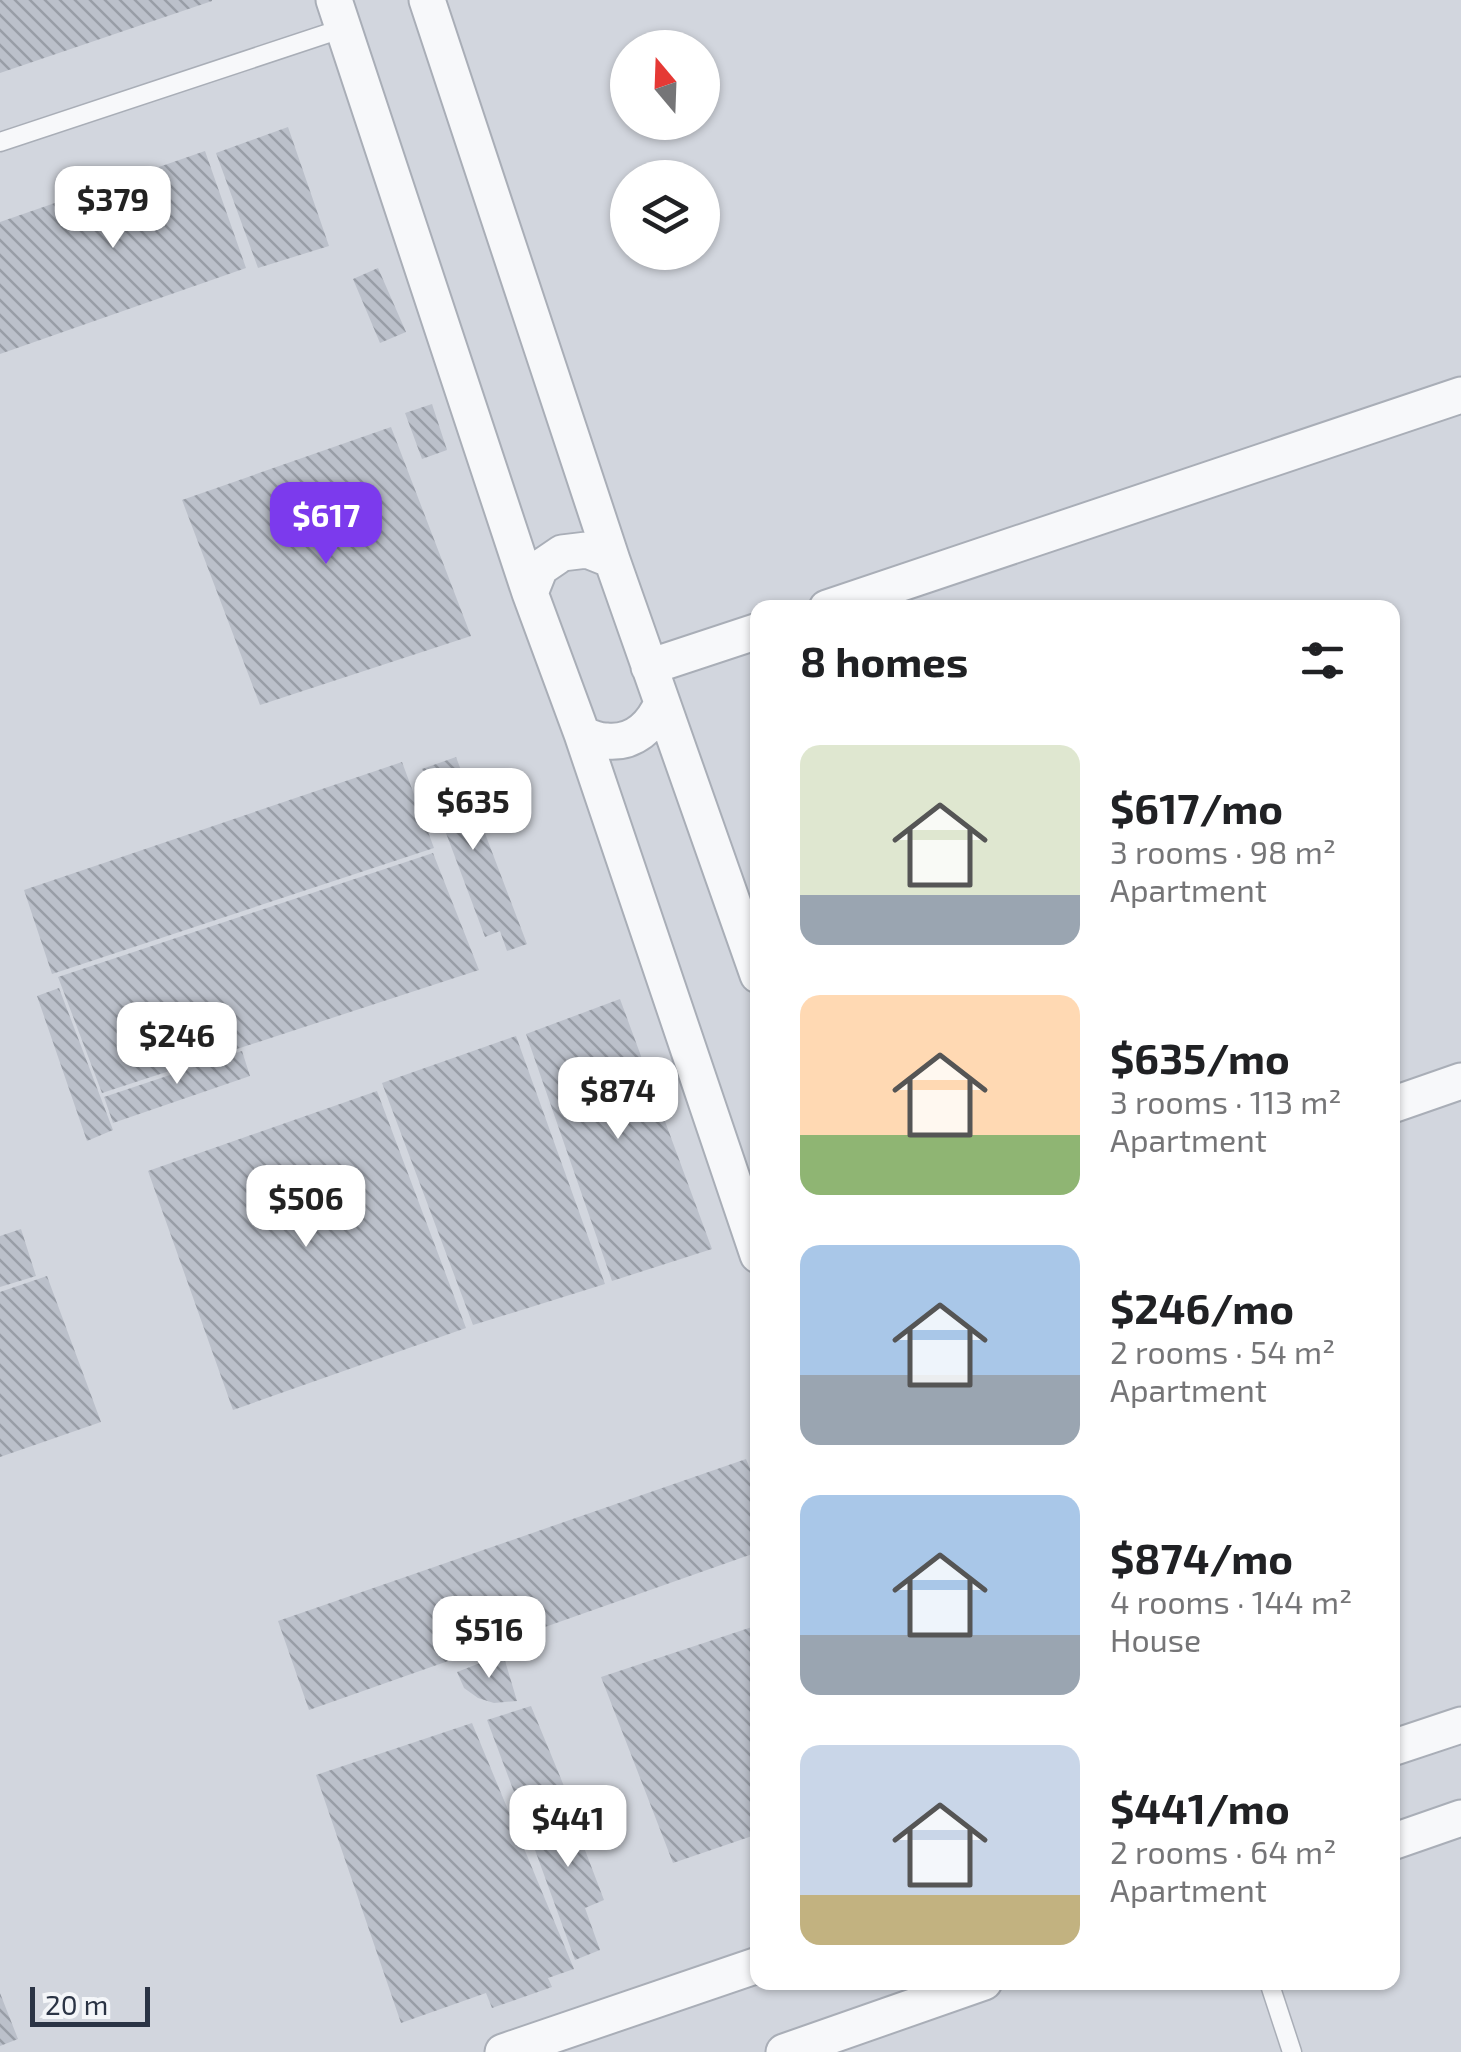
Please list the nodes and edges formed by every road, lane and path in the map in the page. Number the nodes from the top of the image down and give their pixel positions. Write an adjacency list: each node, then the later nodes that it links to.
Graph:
1 (427, 0): 5 (street)
2 (339, 14): 3 (lane); 6 (street)
3 (0, 142)
4 (1461, 396): 7 (street)
5 (612, 560): 6 (street); 9 (street)
6 (530, 593): 11 (street)
7 (851, 600)
8 (750, 634): 9 (street)
9 (649, 667): 10 (street)
10 (662, 703): 11 (street); 12 (street)
11 (582, 734): 15 (street)
12 (750, 952)
13 (1461, 1081): 14 (street)
14 (1400, 1102)
15 (746, 1179): 16 (street)
16 (750, 1204)
17 (1461, 1725): 18 (street)
18 (1400, 1745)
19 (1461, 1818): 20 (street)
20 (1400, 1839)
21 (750, 1968): 24 (street)
22 (952, 1990): 25 (street)
23 (1272, 1990): 26 (lane)
24 (503, 2052)
25 (784, 2052)
26 (1292, 2052)

